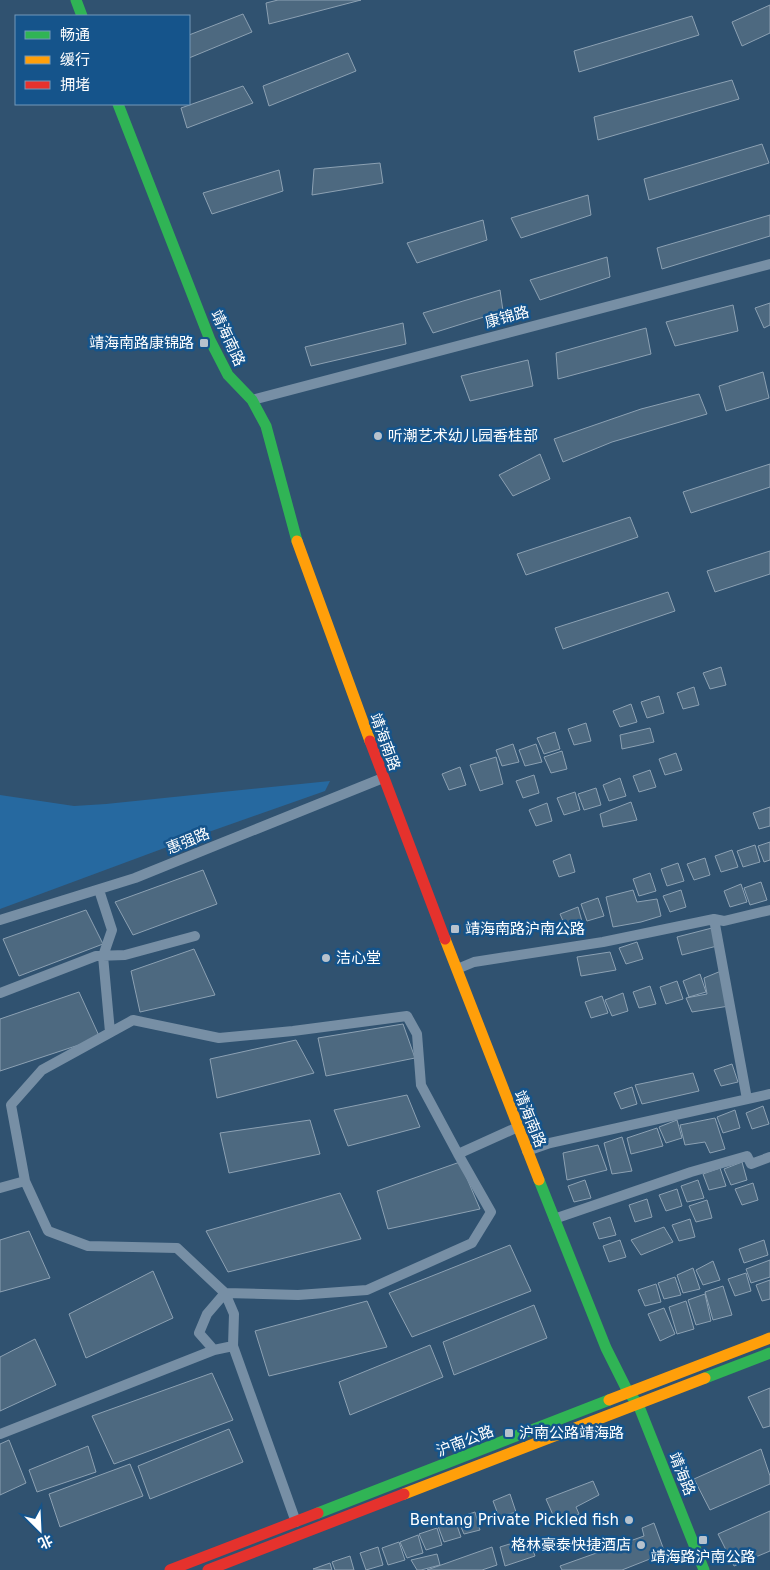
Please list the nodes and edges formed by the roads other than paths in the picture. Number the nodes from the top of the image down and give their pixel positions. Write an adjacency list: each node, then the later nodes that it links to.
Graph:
1 (76, 0): 2 (street)
2 (82, 15)
3 (118, 105): 5 (street, 靖海南路)
4 (770, 264): 5 (street, 康锦路)
5 (252, 400): 6 (street, 靖海南路)
6 (382, 778): 7 (street, 惠强路); 13 (street, 靖海南路)
7 (99, 890): 10 (street, 惠强路); 12 (street)
8 (770, 910): 9 (street)
9 (714, 919): 13 (street); 17 (street)
10 (0, 920)
11 (195, 936): 12 (street)
12 (103, 956): 14 (street); 15 (street)
13 (457, 969): 18 (street, 靖海南路)
14 (0, 993)
15 (110, 1032): 20 (street); 22 (street)
16 (770, 1094): 17 (street)
17 (747, 1099): 19 (street)
18 (518, 1127): 19 (street, 靖海南路); 20 (street)
19 (527, 1151): 24 (street, 靖海南路)
20 (458, 1154): 25 (street)
21 (770, 1158): 24 (street)
22 (25, 1181): 23 (street); 25 (street)
23 (0, 1188)
24 (554, 1219): 30 (street, 靖海南路)
25 (225, 1293): 27 (street); 28 (street)
26 (770, 1338): 30 (street, 沪南公路)
27 (233, 1346): 28 (street); 33 (street)
28 (214, 1350): 32 (street)
29 (770, 1353): 31 (street, 沪南公路)
30 (628, 1392): 31 (street, 靖海路); 33 (street, 沪南公路)
31 (638, 1404): 35 (street, 沪南公路); 36 (street, 靖海路)
32 (0, 1434)
33 (296, 1522): 34 (street, 沪南公路)
34 (170, 1570)
35 (208, 1570)
36 (704, 1570)

